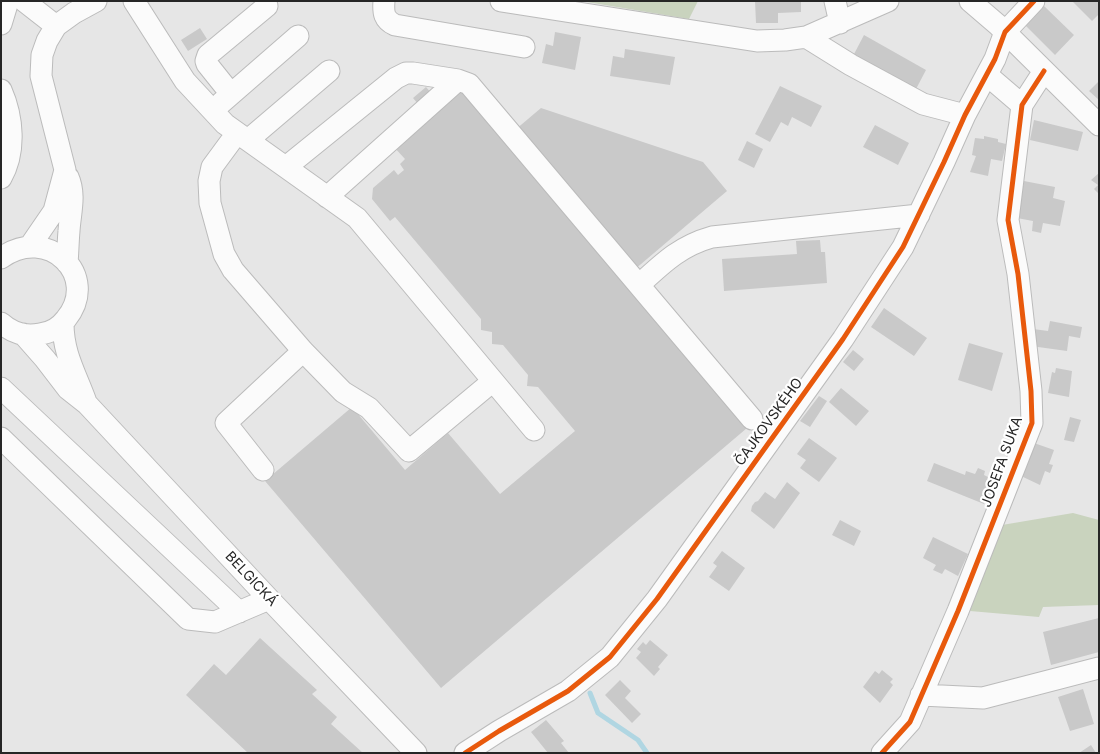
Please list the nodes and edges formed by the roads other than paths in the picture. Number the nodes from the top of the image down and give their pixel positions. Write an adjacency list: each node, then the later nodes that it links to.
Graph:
1 (8, 1): 13 (street)
2 (24, 1): 14 (street)
3 (96, 1): 14 (street)
4 (134, 1): 26 (street)
5 (384, 1): 18 (street)
6 (501, 1): 17 (street)
7 (835, 1): 12 (street)
8 (888, 1): 12 (street)
9 (970, 1): 15 (street)
10 (1034, 1): 15 (street)
11 (267, 6): 24 (street)
12 (840, 23): 17 (street)
13 (1, 24)
14 (56, 26): 31 (street)
15 (1005, 32): 20 (street); 21 (street, ČAJKOVSKÉHO)
16 (298, 36): 24 (street)
17 (806, 37): 27 (street)
18 (524, 47)
19 (329, 71): 29 (street)
20 (1044, 71): 25 (street, JOSEFA SUKA); 28 (street)
21 (987, 75): 25 (street); 27 (street, ČAJKOVSKÉHO)
22 (458, 80): 30 (street); 33 (street); 38 (street)
23 (1, 90): 32 (street)
24 (231, 94): 26 (street)
25 (1022, 105): 53 (street, JOSEFA SUKA)
26 (212, 110): 29 (street)
27 (965, 115): 34 (street, ČAJKOVSKÉHO)
28 (1099, 125)
29 (242, 137): 30 (street); 42 (street)
30 (286, 167): 33 (street)
31 (65, 170): 35 (street); 37 (street)
32 (1, 178)
33 (327, 197): 43 (street)
34 (919, 214): 38 (street); 55 (street, ČAJKOVSKÉHO)
35 (30, 246): 36 (street); 37 (street)
36 (1, 258)
37 (67, 263): 39 (street)
38 (639, 285): 46 (street)
39 (63, 323): 41 (street); 45 (street, BELGICKÁ)
40 (2, 325): 41 (street)
41 (23, 334): 45 (street, BELGICKÁ)
42 (303, 351): 43 (street); 49 (street)
43 (493, 381): 47 (street)
44 (1, 388): 51 (street)
45 (87, 404): 50 (street, BELGICKÁ)
46 (752, 419)
47 (534, 430)
48 (1, 438): 51 (street)
49 (263, 470)
50 (268, 599): 51 (street); 54 (street, BELGICKÁ)
51 (239, 612)
52 (1099, 668): 53 (street)
53 (922, 695): 56 (street, JOSEFA SUKA)
54 (416, 753)
55 (465, 753)
56 (882, 753)

